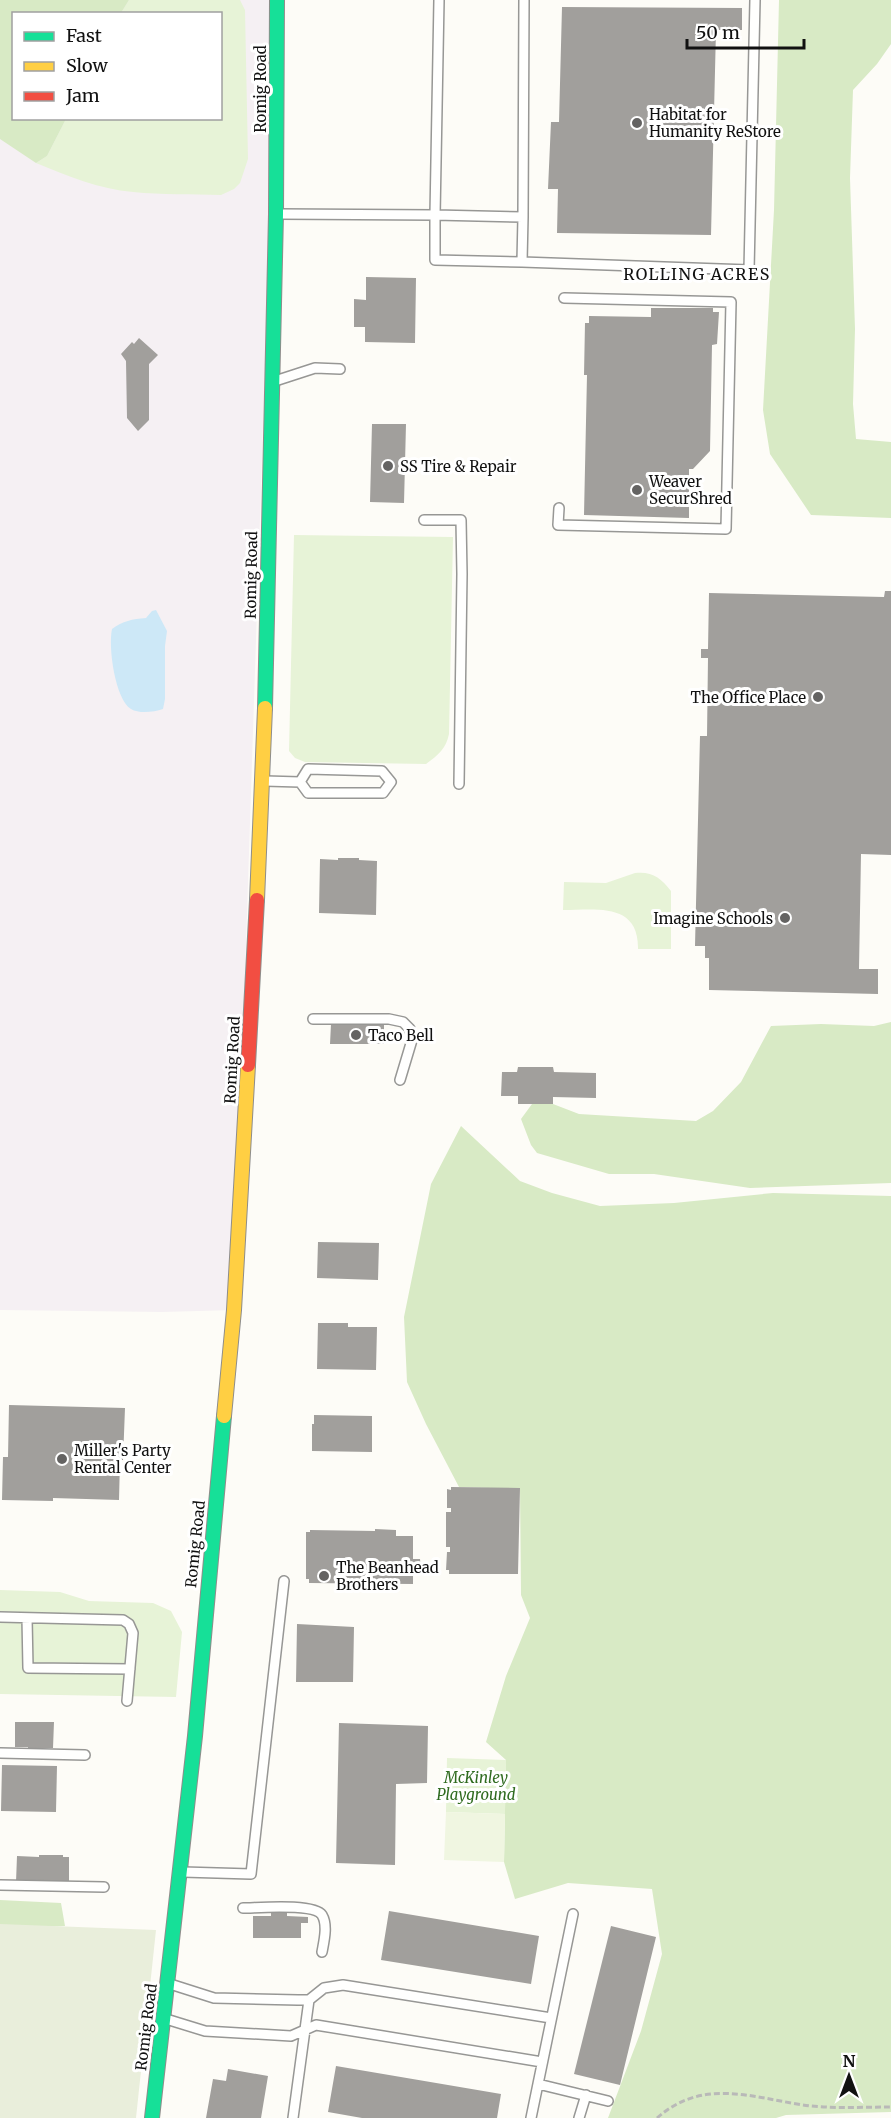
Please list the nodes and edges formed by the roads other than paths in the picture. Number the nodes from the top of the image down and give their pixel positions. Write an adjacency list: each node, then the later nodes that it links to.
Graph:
1 (277, 0): 5 (street, Romig Road)
2 (439, 0): 6 (lane)
3 (524, 0): 7 (lane)
4 (755, 0): 8 (lane)
5 (276, 214): 6 (lane); 11 (street, Romig Road)
6 (435, 215): 7 (lane); 8 (lane)
7 (523, 217): 8 (lane)
8 (522, 262)
9 (564, 298): 12 (lane)
10 (340, 369): 11 (lane)
11 (271, 382): 14 (street, Romig Road)
12 (559, 508)
13 (424, 519): 16 (lane)
14 (262, 780): 15 (lane); 26 (street, Romig Road)
15 (300, 782): 15 (lane)
16 (459, 784)
17 (313, 1019): 18 (lane)
18 (400, 1080)
19 (284, 1581): 26 (lane)
20 (0, 1617): 21 (lane)
21 (27, 1618): 22 (lane); 22 (lane)
22 (130, 1669): 23 (lane)
23 (128, 1701)
24 (0, 1753): 25 (lane)
25 (85, 1755)
26 (180, 1872): 32 (street, Romig Road)
27 (0, 1885): 28 (lane)
28 (104, 1887)
29 (243, 1908): 31 (lane)
30 (573, 1914): 34 (lane)
31 (322, 1952)
32 (168, 1984): 33 (lane); 35 (street, Romig Road)
33 (309, 2000): 34 (lane); 36 (lane)
34 (552, 2018): 37 (lane)
35 (164, 2019): 36 (lane); 41 (street, Romig Road)
36 (306, 2029): 37 (lane); 42 (lane)
37 (542, 2062): 38 (lane)
38 (538, 2084): 39 (lane); 43 (lane)
39 (586, 2095): 40 (lane); 44 (lane)
40 (608, 2101)
41 (152, 2118)
42 (293, 2118)
43 (531, 2118)
44 (579, 2118)

